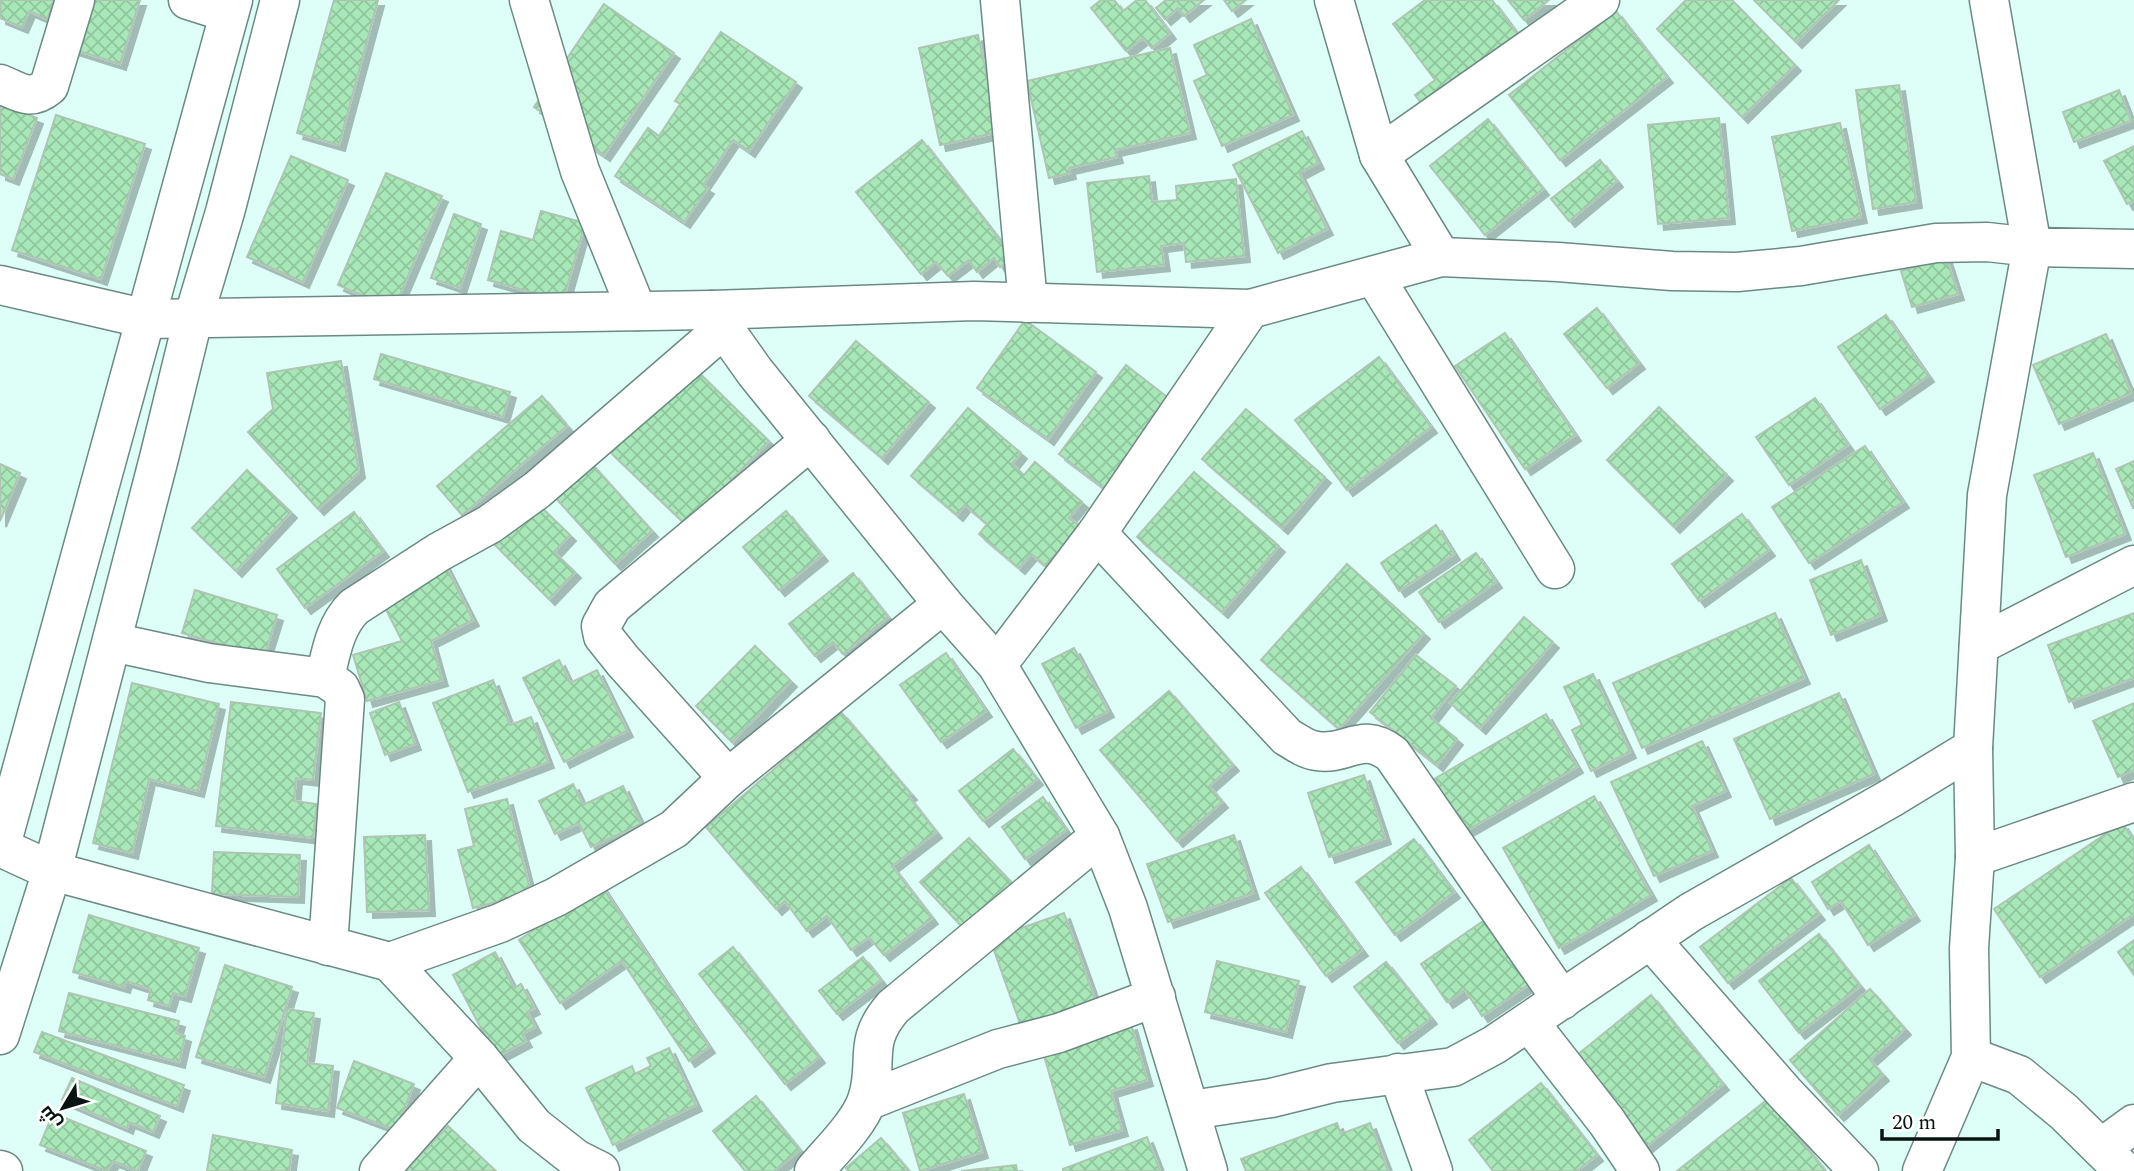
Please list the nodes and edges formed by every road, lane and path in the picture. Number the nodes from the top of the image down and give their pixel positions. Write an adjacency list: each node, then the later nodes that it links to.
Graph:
1 (75, 0): 10 (street)
2 (188, 0): 9 (street)
3 (280, 0): 21 (street)
4 (528, 0): 19 (street)
5 (1000, 0): 17 (street)
6 (1334, 0): 11 (street)
7 (1600, 0): 11 (street)
8 (1989, 0): 12 (street)
9 (231, 6): 20 (street)
10 (0, 84)
11 (1379, 155): 14 (street)
12 (2032, 247): 13 (street); 14 (street); 29 (street)
13 (2134, 249)
14 (1441, 257): 15 (street)
15 (1374, 276): 18 (street); 26 (street)
16 (0, 285): 20 (street)
17 (1028, 303): 18 (street); 22 (street)
18 (1250, 309): 24 (street)
19 (637, 311): 21 (street); 22 (street)
20 (147, 319): 21 (street); 36 (street)
21 (193, 320): 28 (street)
22 (717, 320): 23 (street); 31 (street)
23 (811, 440): 27 (street); 33 (street)
24 (1097, 533): 30 (street); 43 (street)
25 (2134, 565): 29 (street)
26 (1555, 569)
27 (943, 604): 30 (street); 33 (street)
28 (111, 642): 31 (street); 38 (street)
29 (1979, 645): 32 (street)
30 (997, 665): 35 (street)
31 (325, 678): 40 (street)
32 (1973, 748): 37 (street); 39 (street)
33 (729, 778): 41 (street)
34 (2134, 802): 37 (street)
35 (1100, 836): 42 (street); 49 (street)
36 (0, 848): 38 (street)
37 (1975, 857): 46 (street)
38 (51, 871): 40 (street); 45 (street)
39 (1650, 939): 43 (street); 59 (street)
40 (328, 946): 41 (street)
41 (390, 962): 47 (street)
42 (1156, 997): 49 (street); 50 (street)
43 (1562, 1000): 44 (street)
44 (1530, 1022): 48 (street); 58 (street)
45 (0, 1035)
46 (1971, 1057): 52 (street); 60 (street)
47 (479, 1058): 53 (street); 54 (street)
48 (1398, 1073): 50 (street); 57 (street)
49 (867, 1101): 55 (street)
50 (1191, 1110): 56 (street)
51 (2134, 1124): 52 (street)
52 (2113, 1159)
53 (379, 1171)
54 (600, 1171)
55 (814, 1171)
56 (1208, 1171)
57 (1433, 1171)
58 (1640, 1171)
59 (1859, 1171)
60 (1922, 1171)

